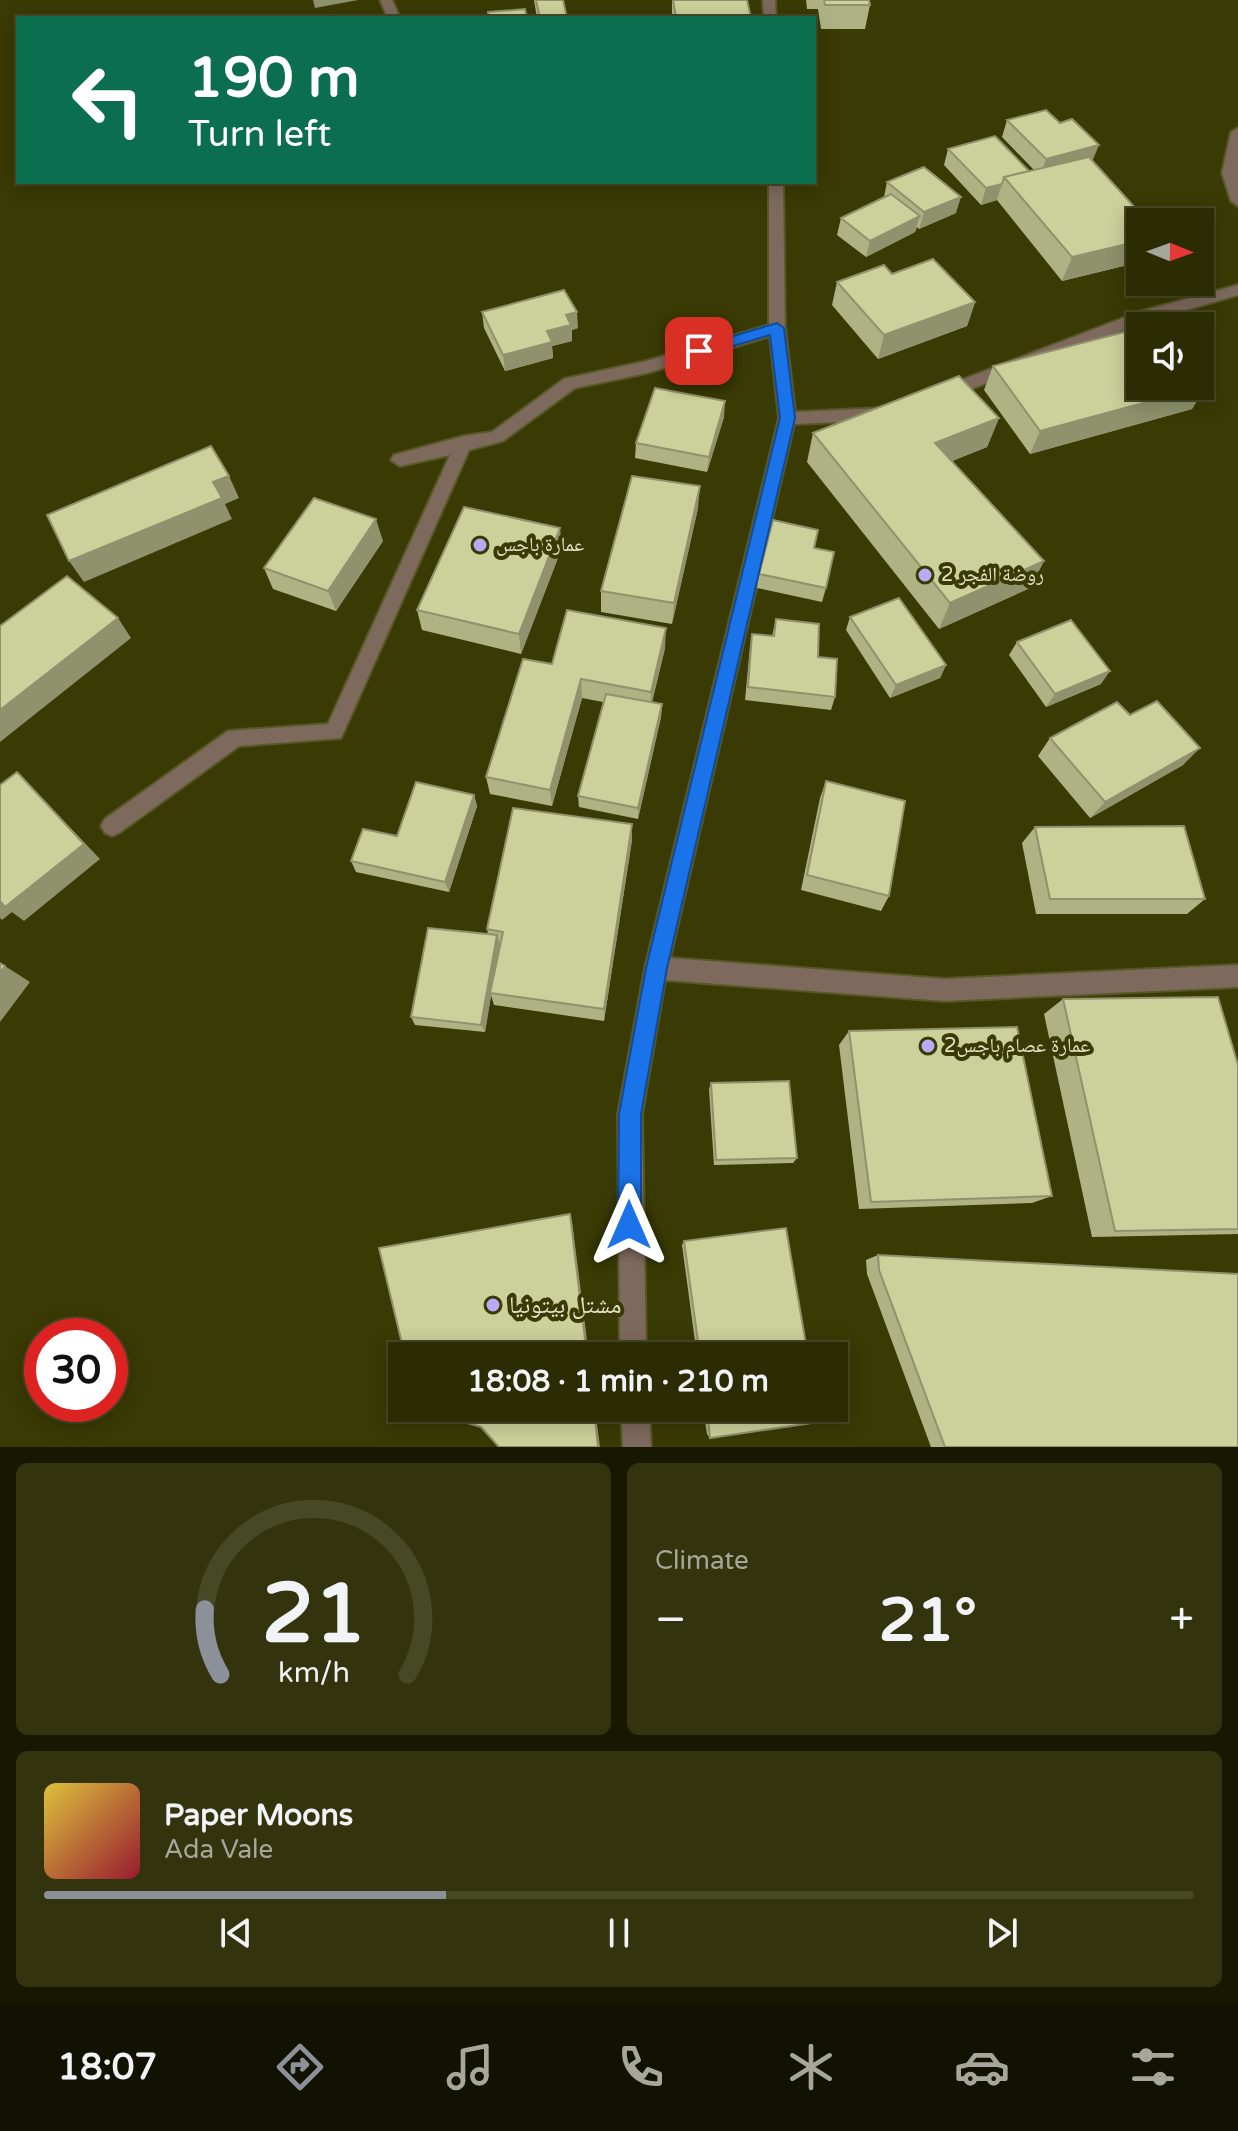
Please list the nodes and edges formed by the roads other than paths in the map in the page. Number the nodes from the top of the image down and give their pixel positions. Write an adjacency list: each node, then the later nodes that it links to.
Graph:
1 (1238, 132): 3 (street)
2 (776, 184): 5 (street)
3 (1238, 201)
4 (1238, 290): 6 (street)
5 (777, 328): 8 (street); 9 (street)
6 (931, 397)
7 (902, 408): 8 (street)
8 (787, 418): 12 (street)
9 (464, 442): 10 (street); 11 (street)
10 (400, 460)
11 (112, 826)
12 (656, 968): 13 (street); 14 (street)
13 (1238, 976)
14 (633, 1342)
15 (636, 1422): 16 (street)
16 (637, 1447)

